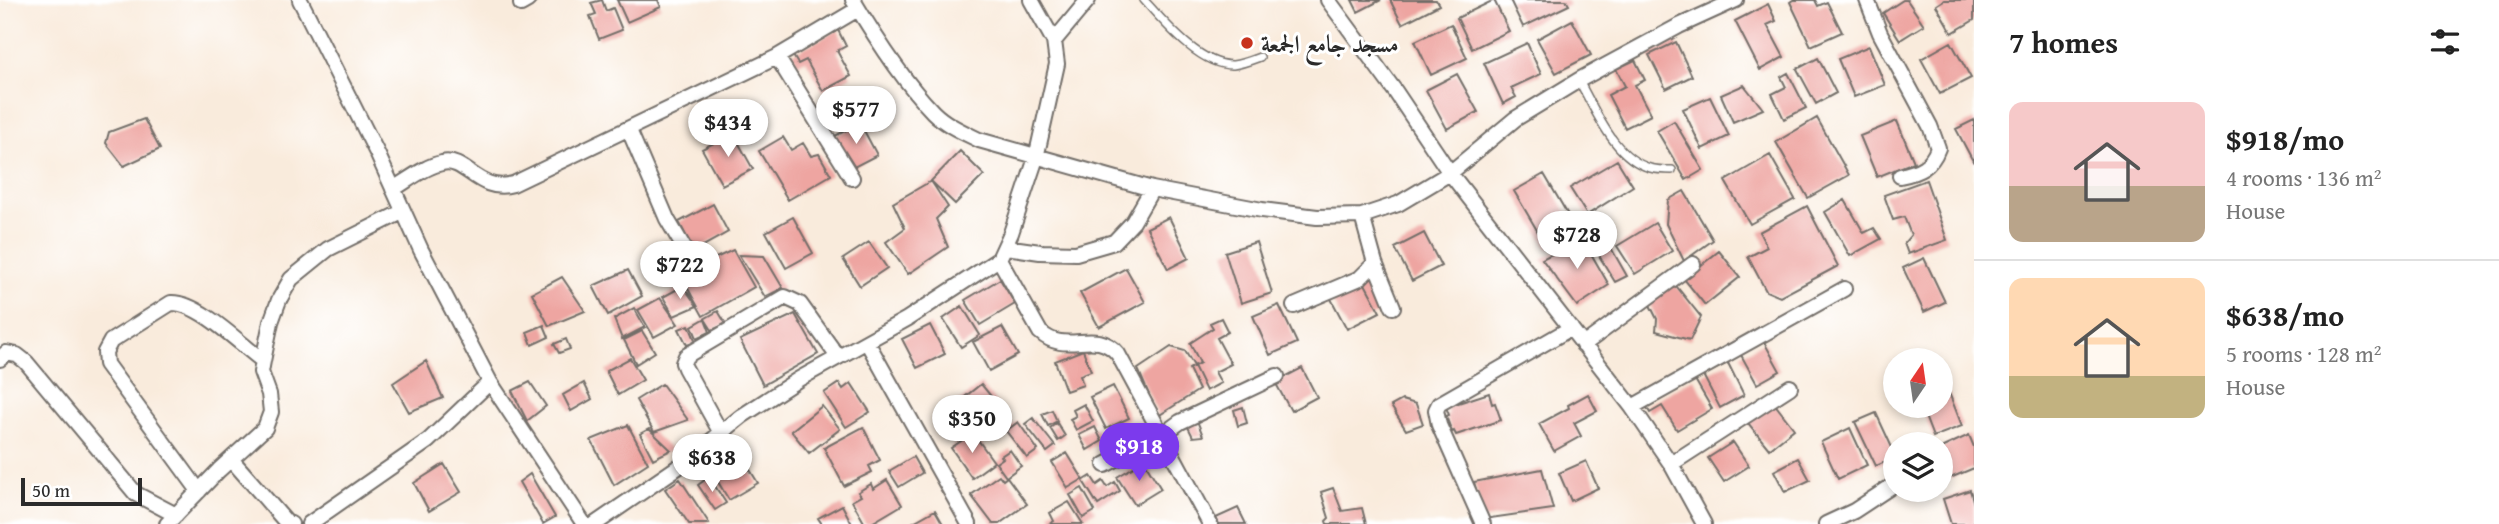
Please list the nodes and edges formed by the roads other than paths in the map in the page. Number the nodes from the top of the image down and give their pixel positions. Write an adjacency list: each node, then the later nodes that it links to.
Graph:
1 (300, 0): 19 (street)
2 (1031, 0): 9 (street)
3 (1088, 0): 9 (street)
4 (1144, 0): 11 (lane)
5 (1328, 0): 16 (street)
6 (1736, 0): 12 (street)
7 (1867, 0): 17 (street)
8 (856, 4): 10 (street); 14 (street)
9 (1054, 41): 14 (street)
10 (777, 57): 13 (street); 18 (street)
11 (1260, 57)
12 (1579, 80): 15 (lane); 16 (street)
13 (629, 130): 19 (street); 24 (street)
14 (1036, 158): 20 (street); 23 (street)
15 (1672, 170)
16 (1450, 173): 22 (street); 30 (street)
17 (1900, 176)
18 (852, 178)
19 (393, 189): 21 (street)
20 (1152, 189): 22 (street); 23 (street)
21 (402, 212): 35 (street); 37 (street)
22 (1362, 216): 25 (street)
23 (1002, 253): 31 (street); 41 (street)
24 (690, 258)
25 (1375, 263): 28 (street); 29 (street)
26 (1693, 264): 32 (street)
27 (1844, 289): 39 (street)
28 (1294, 306)
29 (1393, 307)
30 (1571, 328): 32 (street); 54 (street)
31 (867, 342): 33 (street); 52 (street)
32 (1583, 345): 39 (street)
33 (838, 357): 40 (street); 40 (street)
34 (0, 359): 47 (street)
35 (263, 361): 42 (street); 45 (street)
36 (1278, 376): 41 (street)
37 (490, 382): 49 (street); 50 (street)
38 (1790, 387): 43 (street)
39 (1632, 407): 43 (street)
40 (721, 433): 51 (street)
41 (1162, 435): 44 (street); 53 (street)
42 (231, 459): 45 (street); 48 (street)
43 (1671, 464): 55 (street)
44 (1105, 465)
45 (199, 491): 47 (street)
46 (1883, 492): 56 (street)
47 (172, 519)
48 (291, 524)
49 (309, 524)
50 (584, 524)
51 (596, 524)
52 (970, 524)
53 (1210, 524)
54 (1483, 524)
55 (1704, 524)
56 (1826, 524)

